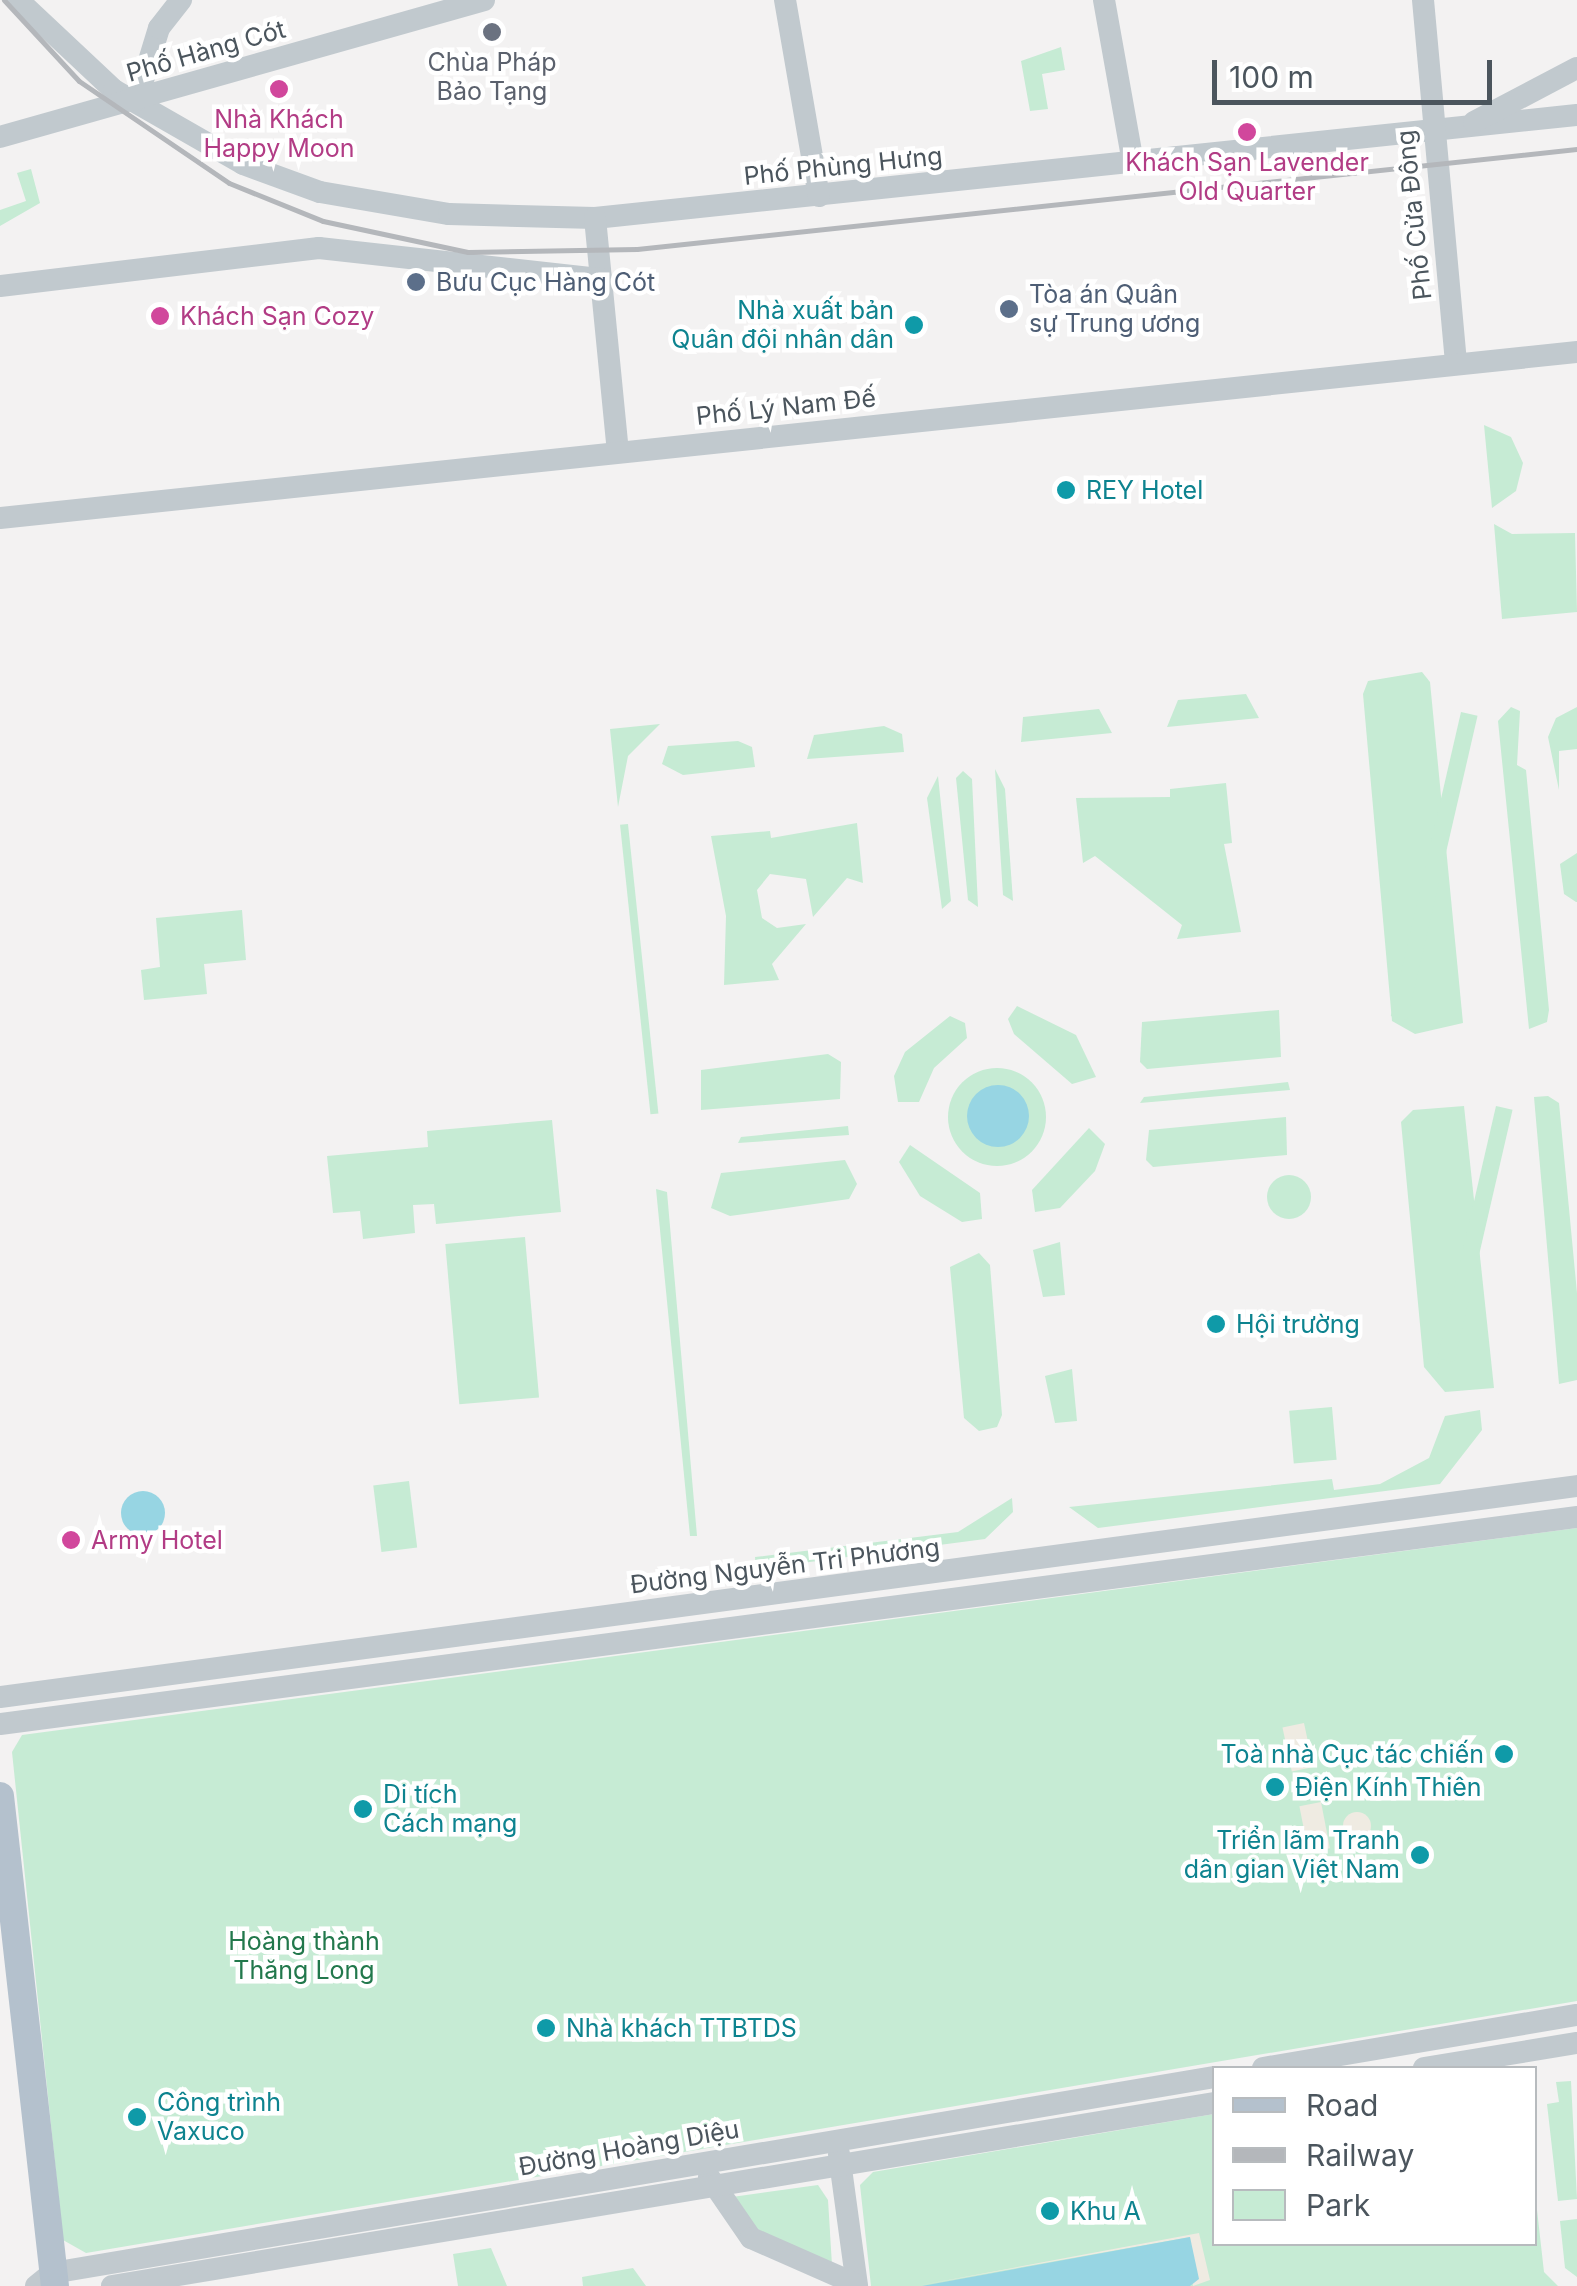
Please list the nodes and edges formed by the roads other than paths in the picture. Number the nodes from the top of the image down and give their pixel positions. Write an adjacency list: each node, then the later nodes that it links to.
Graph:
1 (18, 0): 8 (street, Phố Phùng Hưng)
2 (181, 0): 8 (street)
3 (484, 0): 8 (street, Phố Hàng Cót)
4 (785, 0): 14 (street)
5 (1104, 0): 13 (street)
6 (1423, 0): 11 (street, Phố Cửa Đông)
7 (1577, 68): 10 (street)
8 (137, 100): 12 (street, Phố Hàng Cót); 15 (street, Phố Phùng Hưng)
9 (1577, 115): 10 (street, Phố Phùng Hưng)
10 (1462, 128): 11 (street, Phố Phùng Hưng)
11 (1433, 131): 13 (street, Phố Phùng Hưng); 19 (street, Phố Cửa Đông)
12 (0, 137)
13 (1133, 163): 14 (street, Phố Phùng Hưng)
14 (818, 196): 15 (street, Phố Phùng Hưng)
15 (596, 218): 16 (street)
16 (601, 279): 17 (street); 20 (street)
17 (0, 286)
18 (1577, 352): 19 (street, Phố Lý Nam Đế)
19 (1456, 364): 20 (street, Phố Lý Nam Đế)
20 (618, 452): 21 (street, Phố Lý Nam Đế)
21 (0, 518)
22 (1577, 1486): 24 (street, Đường Nguyễn Tri Phương)
23 (1577, 1517): 25 (street)
24 (0, 1697)
25 (0, 1724)
26 (0, 1796): 27 (main road)
27 (10, 1980): 39 (main road)
28 (1577, 2015): 30 (street)
29 (1577, 2043): 31 (street)
30 (1275, 2066)
31 (1436, 2066)
32 (1212, 2077): 34 (street, Đường Hoàng Diệu)
33 (1212, 2103): 36 (street, Đường Hoàng Diệu)
34 (837, 2140): 35 (street, Đường Hoàng Diệu); 36 (street)
35 (706, 2162): 37 (street); 38 (street, Đường Hoàng Diệu)
36 (841, 2165): 37 (street, Đường Hoàng Diệu); 40 (street)
37 (712, 2186): 38 (street, Đường Hoàng Diệu); 40 (street)
38 (318, 2240): 39 (street, Đường Hoàng Diệu); 41 (street, Đường Hoàng Diệu)
39 (48, 2282)
40 (856, 2285)
41 (112, 2286)

